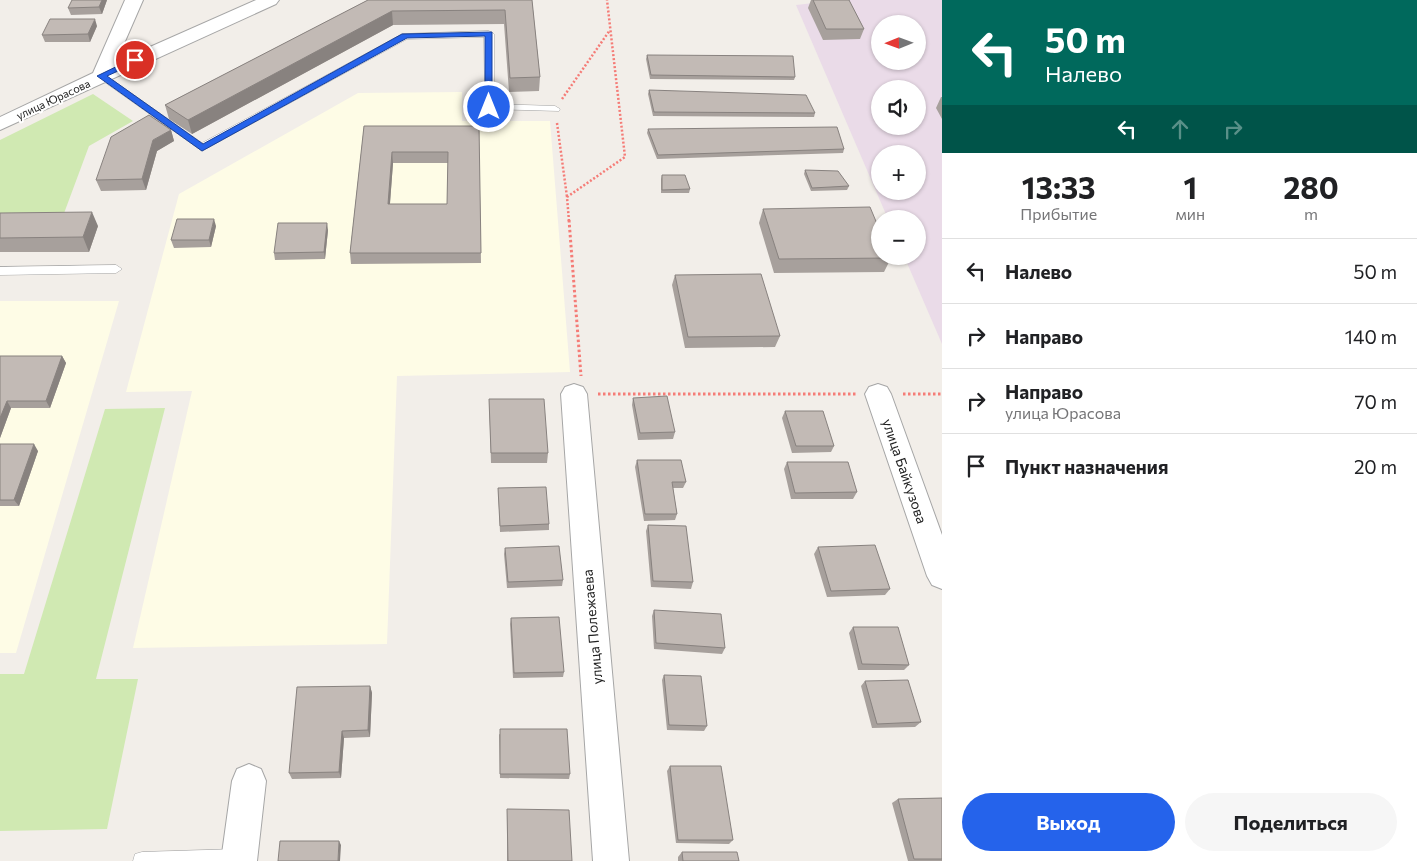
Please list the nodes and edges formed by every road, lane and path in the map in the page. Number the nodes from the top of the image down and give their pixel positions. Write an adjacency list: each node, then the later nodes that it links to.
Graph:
1 (134, 0): 4 (street)
2 (270, 0): 4 (street, улица Юрасова)
3 (607, 0): 9 (path)
4 (102, 76): 5 (lane); 6 (street, улица Юрасова)
5 (555, 110)
6 (0, 124)
7 (116, 269): 8 (lane)
8 (0, 271)
9 (578, 394): 10 (path); 16 (street, улица Полежаева)
10 (878, 394): 11 (path); 12 (street, улица Байкузова)
11 (942, 394)
12 (942, 576)
13 (250, 781): 14 (street)
14 (239, 860): 15 (lane)
15 (142, 861)
16 (611, 861)

